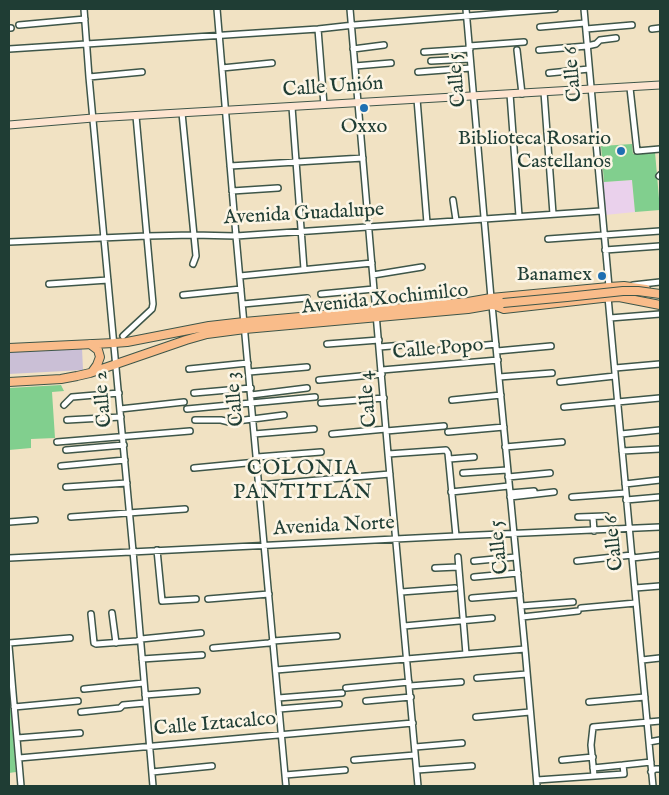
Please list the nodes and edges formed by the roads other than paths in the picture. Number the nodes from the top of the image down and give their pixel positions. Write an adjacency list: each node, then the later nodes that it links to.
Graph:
1 (84, 9): 8 (street, Calle 2)
2 (217, 9): 17 (street, Calle 3)
3 (350, 9): 11 (street, Calle 4)
4 (466, 9): 7 (street, Calle 5)
5 (555, 9): 7 (street)
6 (584, 9): 12 (street, Calle 6)
7 (467, 16): 11 (street); 24 (street, Calle 5)
8 (85, 19): 9 (street); 20 (street, Calle 2)
9 (20, 25)
10 (632, 25): 12 (street)
11 (351, 26): 15 (street); 23 (street, Calle 4)
12 (585, 26): 13 (street); 22 (street, Calle 6)
13 (540, 27)
14 (660, 28): 16 (street)
15 (318, 29): 17 (street); 50 (street)
16 (652, 29)
17 (218, 36): 20 (street); 34 (street, Calle 3)
18 (616, 38): 22 (street)
19 (524, 42): 24 (street)
20 (86, 43): 25 (street); 40 (street, Calle 2)
21 (384, 45): 23 (street)
22 (587, 46): 27 (street); 36 (street, Calle 6)
23 (353, 48): 33 (street, Calle 4)
24 (469, 48): 28 (street); 29 (street, Calle 5)
25 (9, 49)
26 (517, 50): 46 (street)
27 (539, 50)
28 (424, 52)
29 (470, 59): 30 (street); 35 (street, Calle 5)
30 (431, 61)
31 (391, 63): 33 (street)
32 (272, 64): 34 (street)
33 (355, 66): 49 (street, Calle 4)
34 (222, 68): 52 (street, Calle 3)
35 (471, 68): 38 (street); 47 (street, Calle 5)
36 (589, 69): 39 (street); 43 (street, Calle 6)
37 (142, 72): 40 (street)
38 (418, 72)
39 (549, 73)
40 (89, 78): 55 (street, Calle 2)
41 (660, 85): 42 (street, Calle Unión)
42 (630, 88): 43 (street, Calle Unión); 57 (street)
43 (591, 90): 44 (street, Calle Unión); 64 (street, Calle 6)
44 (544, 92): 46 (street, Calle Unión); 65 (street)
45 (510, 94): 46 (street, Calle Unión); 47 (street, Calle Unión); 66 (street)
46 (522, 94)
47 (474, 96): 48 (street, Calle Unión); 67 (street, Calle 5)
48 (417, 99): 49 (street, Calle Unión); 69 (street)
49 (358, 103): 50 (street, Calle Unión); 58 (street, Calle 4)
50 (324, 105): 51 (street, Calle Unión)
51 (292, 107): 52 (street, Calle Unión); 59 (street)
52 (226, 111): 53 (street, Calle Unión); 60 (street, Calle 3)
53 (182, 114): 54 (street, Calle Unión); 73 (street)
54 (136, 116): 55 (street, Calle Unión); 75 (street)
55 (93, 118): 56 (street, Calle Unión); 77 (street, Calle 2)
56 (9, 125)
57 (660, 149)
58 (363, 158): 59 (street); 70 (street, Calle 4)
59 (296, 162): 60 (street); 72 (street)
60 (230, 166): 62 (street, Calle 3)
61 (278, 188): 62 (street)
62 (232, 191): 76 (street, Calle 3)
63 (453, 200): 68 (street)
64 (601, 211): 65 (street, Avenida Guadalupe); 74 (street, Calle 6)
65 (553, 214): 66 (street, Avenida Guadalupe)
66 (519, 216): 67 (street, Avenida Guadalupe)
67 (484, 218): 68 (street, Avenida Guadalupe); 101 (street, Calle 5)
68 (456, 220): 69 (street, Avenida Guadalupe)
69 (427, 223): 70 (street, Avenida Guadalupe)
70 (369, 227): 72 (street, Avenida Guadalupe); 82 (street, Calle 4)
71 (660, 231): 74 (street)
72 (301, 232): 76 (street, Avenida Guadalupe); 85 (street)
73 (194, 235): 75 (street, Avenida Guadalupe); 76 (street, Avenida Guadalupe); 83 (street)
74 (604, 235): 78 (street); 81 (street, Calle 6)
75 (147, 236): 77 (street, Avenida Guadalupe); 108 (street)
76 (236, 236): 87 (street, Calle 3)
77 (105, 238): 79 (street, Avenida Guadalupe); 88 (street, Calle 2)
78 (548, 239)
79 (9, 242)
80 (660, 246): 81 (street)
81 (605, 250): 92 (street, Calle 6)
82 (372, 263): 85 (street); 86 (street, Calle 4)
83 (193, 264)
84 (422, 267): 86 (street)
85 (304, 270): 87 (street)
86 (373, 275): 93 (street, Calle 4)
87 (240, 276): 94 (street, Calle 3)
88 (108, 280): 90 (street); 110 (street, Calle 2)
89 (660, 282): 91 (street, Avenida Xochimilco)
90 (49, 284)
91 (624, 286): 92 (main road, Avenida Xochimilco); 95 (main road, Avenida Xochimilco)
92 (608, 287): 100 (main road); 101 (main road, Avenida Xochimilco)
93 (374, 289): 96 (street); 104 (street, Calle 4)
94 (241, 290): 97 (street); 102 (street, Calle 3)
95 (660, 293): 101 (main road, bridge)
96 (321, 294)
97 (183, 295)
98 (307, 298): 102 (street)
99 (608, 298): 101 (main road, Avenida Xochimilco); 103 (main road, Avenida Xochimilco); 106 (street, Calle 6)
100 (660, 301)
101 (492, 302): 104 (main road, Avenida Xochimilco); 114 (street, Calle 5)
102 (243, 304): 107 (street, Calle 3)
103 (660, 305)
104 (377, 314): 107 (main road, Avenida Xochimilco); 109 (street, Calle 4)
105 (660, 314): 106 (street)
106 (610, 318): 125 (street, Calle 6)
107 (245, 325): 110 (main road, Avenida Xochimilco); 121 (street, Calle 3); 122 (main road, Avenida Xochimilco)
108 (123, 336)
109 (379, 340): 112 (street); 116 (street, Calle 4)
110 (114, 343): 111 (main road, Avenida Xochimilco); 122 (street, Calle 2)
111 (90, 344): 117 (main road, Avenida Xochimilco); 129 (main road)
112 (327, 344)
113 (416, 344): 116 (street)
114 (496, 344): 118 (street); 119 (street, Calle 5)
115 (551, 346): 119 (street)
116 (379, 347): 128 (street, Calle 4)
117 (9, 348)
118 (440, 350)
119 (497, 351): 120 (street, Calle 5)
120 (498, 360): 128 (street, Calle Popo); 132 (street, Calle 5)
121 (248, 363): 126 (street); 127 (street, Calle 3)
122 (116, 364): 129 (main road, Avenida Xochimilco); 138 (street, Calle 2)
123 (660, 364): 125 (street)
124 (307, 367): 127 (street)
125 (615, 368): 131 (street, Calle 6)
126 (189, 369)
127 (249, 372): 136 (street, Calle 3)
128 (382, 372): 133 (street, Calle Popo); 143 (street, Calle 4)
129 (90, 373): 134 (main road, Avenida Xochimilco)
130 (552, 373): 132 (street)
131 (615, 376): 135 (street); 147 (street, Calle 6)
132 (499, 377): 141 (street, Calle 5)
133 (319, 380)
134 (9, 382)
135 (560, 382)
136 (251, 388): 139 (street); 140 (street, Calle 3)
137 (307, 388): 140 (street)
138 (119, 393): 150 (street); 152 (street, Calle 2)
139 (194, 393)
140 (251, 394): 149 (street, Calle 3)
141 (501, 395): 145 (street); 160 (street, Calle 5)
142 (315, 397): 149 (street)
143 (384, 398): 148 (street); 162 (street, Calle 4)
144 (660, 398): 147 (street)
145 (452, 400)
146 (184, 402): 152 (street)
147 (618, 402): 151 (street); 168 (street, Calle 6)
148 (321, 403)
149 (252, 404): 153 (street); 158 (street, Calle 3)
150 (64, 405)
151 (564, 407)
152 (120, 409): 155 (street, Calle 2)
153 (186, 409)
154 (284, 415): 158 (street)
155 (121, 417): 156 (street); 169 (street, Calle 2)
156 (67, 420)
157 (195, 420): 158 (street)
158 (254, 420): 166 (street, Calle 3)
159 (444, 426): 162 (street)
160 (504, 427): 165 (street); 173 (street, Calle 5)
161 (314, 429): 166 (street)
162 (386, 430): 167 (street); 178 (street, Calle 4)
163 (660, 430): 168 (street)
164 (190, 431): 169 (street)
165 (448, 432)
166 (254, 434): 181 (street, Calle 3)
167 (332, 434)
168 (621, 434): 176 (street, Calle 6)
169 (123, 436): 170 (street); 172 (street, Calle 2)
170 (57, 442)
171 (562, 442): 173 (street)
172 (124, 445): 175 (street); 180 (street, Calle 2)
173 (505, 446): 185 (street, Calle 5)
174 (660, 449): 176 (street)
175 (66, 450)
176 (622, 451): 192 (street, Calle 6)
177 (321, 452): 181 (street)
178 (388, 454): 182 (street); 188 (street, Calle 4)
179 (474, 457): 182 (street)
180 (125, 460): 183 (street); 191 (street, Calle 2)
181 (257, 460): 184 (street); 193 (street, Calle 3)
182 (449, 460): 197 (street)
183 (61, 466)
184 (194, 468)
185 (507, 470): 186 (street); 189 (street, Calle 5)
186 (464, 472)
187 (550, 473): 189 (street)
188 (390, 474): 193 (street); 216 (street, Calle 4)
189 (508, 477): 194 (street, Calle 5)
190 (660, 480): 192 (street)
191 (127, 483): 195 (street); 204 (street, Calle 2)
192 (625, 484): 198 (street, Calle 6)
193 (259, 485): 217 (street, Calle 3)
194 (509, 486): 197 (street); 199 (street, Calle 5)
195 (66, 487)
196 (553, 490): 199 (street)
197 (451, 492): 215 (street)
198 (626, 493): 200 (street); 202 (street, Calle 6)
199 (510, 495): 214 (street, Calle 5)
200 (572, 497)
201 (660, 497): 202 (street)
202 (626, 500): 212 (street, Calle 6)
203 (184, 509): 204 (street)
204 (130, 513): 206 (street); 219 (street, Calle 2)
205 (606, 516): 208 (street)
206 (71, 517)
207 (578, 517): 208 (street)
208 (592, 517): 213 (street)
209 (35, 520): 210 (street)
210 (9, 522)
211 (660, 528): 212 (street, Avenida Norte)
212 (629, 529): 213 (street, Avenida Norte); 221 (street, Calle 6)
213 (594, 531): 214 (street, Avenida Norte)
214 (514, 534): 215 (street, Avenida Norte); 223 (street, Calle 5)
215 (456, 536): 216 (street, Avenida Norte)
216 (396, 540): 217 (street, Avenida Norte); 234 (street, Calle 4)
217 (265, 546): 218 (street, Avenida Norte); 235 (street, Calle 3)
218 (157, 550): 219 (street, Avenida Norte); 238 (street)
219 (134, 551): 224 (street, Avenida Norte); 252 (street, Calle 2)
220 (660, 555): 221 (street)
221 (632, 556): 226 (street); 233 (street, Calle 6)
222 (458, 557): 227 (street)
223 (516, 557): 225 (street); 229 (street, Calle 5)
224 (9, 558)
225 (474, 561)
226 (577, 561)
227 (458, 567): 228 (street); 247 (street)
228 (435, 568)
229 (518, 573): 230 (street); 236 (street, Calle 5)
230 (474, 578)
231 (660, 586): 233 (street)
232 (455, 588): 234 (street)
233 (635, 588): 241 (street, Calle 6)
234 (401, 592): 248 (street, Calle 4)
235 (269, 594): 239 (street); 253 (street, Calle 3)
236 (520, 594): 237 (street); 242 (street, Calle 5)
237 (472, 598)
238 (196, 599)
239 (208, 599)
240 (573, 602): 242 (street)
241 (636, 603): 245 (street); 263 (street, Calle 6)
242 (521, 606): 245 (street, Calle 5)
243 (112, 613): 254 (street)
244 (91, 614): 254 (street)
245 (522, 617): 257 (street, Calle 5)
246 (492, 618): 247 (street)
247 (462, 620): 248 (street); 259 (street)
248 (404, 626): 262 (street, Calle 4)
249 (201, 633): 252 (street)
250 (337, 636): 253 (street)
251 (70, 638): 255 (street)
252 (140, 639): 254 (street); 261 (street, Calle 2)
253 (273, 641): 256 (street); 264 (street, Calle 3)
254 (116, 643)
255 (9, 644): 283 (street)
256 (213, 648)
257 (525, 649): 259 (street); 265 (street, Calle 5)
258 (202, 654): 261 (street)
259 (466, 654): 262 (street)
260 (660, 658): 263 (street)
261 (142, 659): 268 (street, Calle 2)
262 (408, 659): 264 (street); 269 (street, Calle 4)
263 (642, 660): 277 (street, Calle 6)
264 (276, 670): 276 (street, Calle 3)
265 (527, 674): 266 (street); 286 (street, Calle 5)
266 (477, 678)
267 (461, 682): 269 (street)
268 (144, 683): 270 (street); 274 (street, Calle 2)
269 (410, 684): 271 (street); 275 (street, Calle 4)
270 (84, 688)
271 (346, 688)
272 (196, 691): 274 (street)
273 (342, 693): 276 (street)
274 (145, 695): 281 (street, Calle 2)
275 (411, 697): 279 (street); 290 (street, Calle 4)
276 (278, 698): 284 (street, Calle 3)
277 (645, 698): 280 (street); 289 (street, Calle 6)
278 (78, 701): 283 (street)
279 (366, 701)
280 (589, 702)
281 (146, 703): 285 (street); 297 (street, Calle 2)
282 (339, 704): 284 (street)
283 (14, 708): 293 (street)
284 (279, 709): 292 (street, Calle 3)
285 (81, 712)
286 (530, 712): 287 (street); 318 (street, Calle 5)
287 (476, 717)
288 (660, 721): 289 (street)
289 (647, 722): 295 (street, Calle 6); 300 (street)
290 (413, 723): 292 (street, Calle Iztacalco); 298 (street, Calle 4)
291 (80, 733): 293 (street)
292 (282, 734): 297 (street, Calle Iztacalco); 316 (street, Calle 3)
293 (17, 738): 301 (street)
294 (660, 740): 295 (street)
295 (649, 742): 304 (street, Calle 6)
296 (462, 743): 298 (street)
297 (149, 746): 301 (street, Calle Iztacalco); 312 (street, Calle 2)
298 (415, 747): 299 (street, Calle 4)
299 (416, 755): 302 (street); 311 (street, Calle 4)
300 (592, 757): 303 (street); 308 (street)
301 (19, 758): 319 (street)
302 (354, 760)
303 (562, 760)
304 (651, 762): 305 (street); 313 (street, Calle 6)
305 (623, 765): 308 (street); 315 (street)
306 (212, 766): 312 (street)
307 (472, 766): 311 (street)
308 (594, 768): 317 (street)
309 (660, 769): 313 (street)
310 (345, 770): 316 (street)
311 (417, 770): 322 (street, Calle 4)
312 (152, 772): 320 (street, Calle 2)
313 (651, 772): 323 (street, Calle 6)
314 (631, 773): 315 (street)
315 (624, 774): 317 (street)
316 (285, 775): 321 (street, Calle 3)
317 (594, 776): 318 (street)
318 (537, 783)
319 (21, 786)
320 (153, 786)
321 (286, 786)
322 (418, 786)
323 (653, 786)

